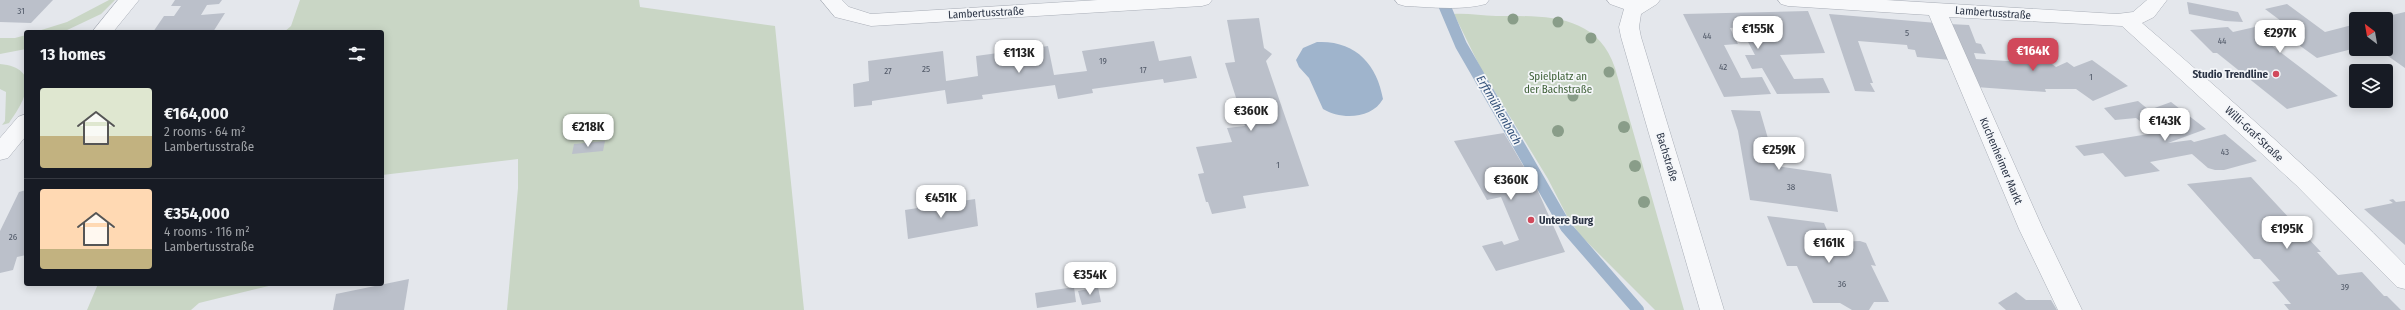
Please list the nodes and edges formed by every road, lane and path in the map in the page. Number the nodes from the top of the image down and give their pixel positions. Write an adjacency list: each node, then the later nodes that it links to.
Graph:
1 (129, 0): 11 (street)
2 (1202, 0): 8 (street, Lambertusstraße)
3 (1405, 0): 4 (street)
4 (1479, 0)
5 (1788, 0): 9 (street, Lambertusstraße)
6 (2157, 0): 10 (street)
7 (1634, 2): 15 (street, Bachstraße)
8 (836, 6)
9 (1936, 9): 10 (street, Lambertusstraße); 16 (street, Kuchenheimer Markt)
10 (2127, 20): 14 (street, Willi-Graf-Straße)
11 (104, 30)
12 (24, 124): 13 (street)
13 (0, 152)
14 (2405, 280)
15 (1712, 310)
16 (2070, 310)

